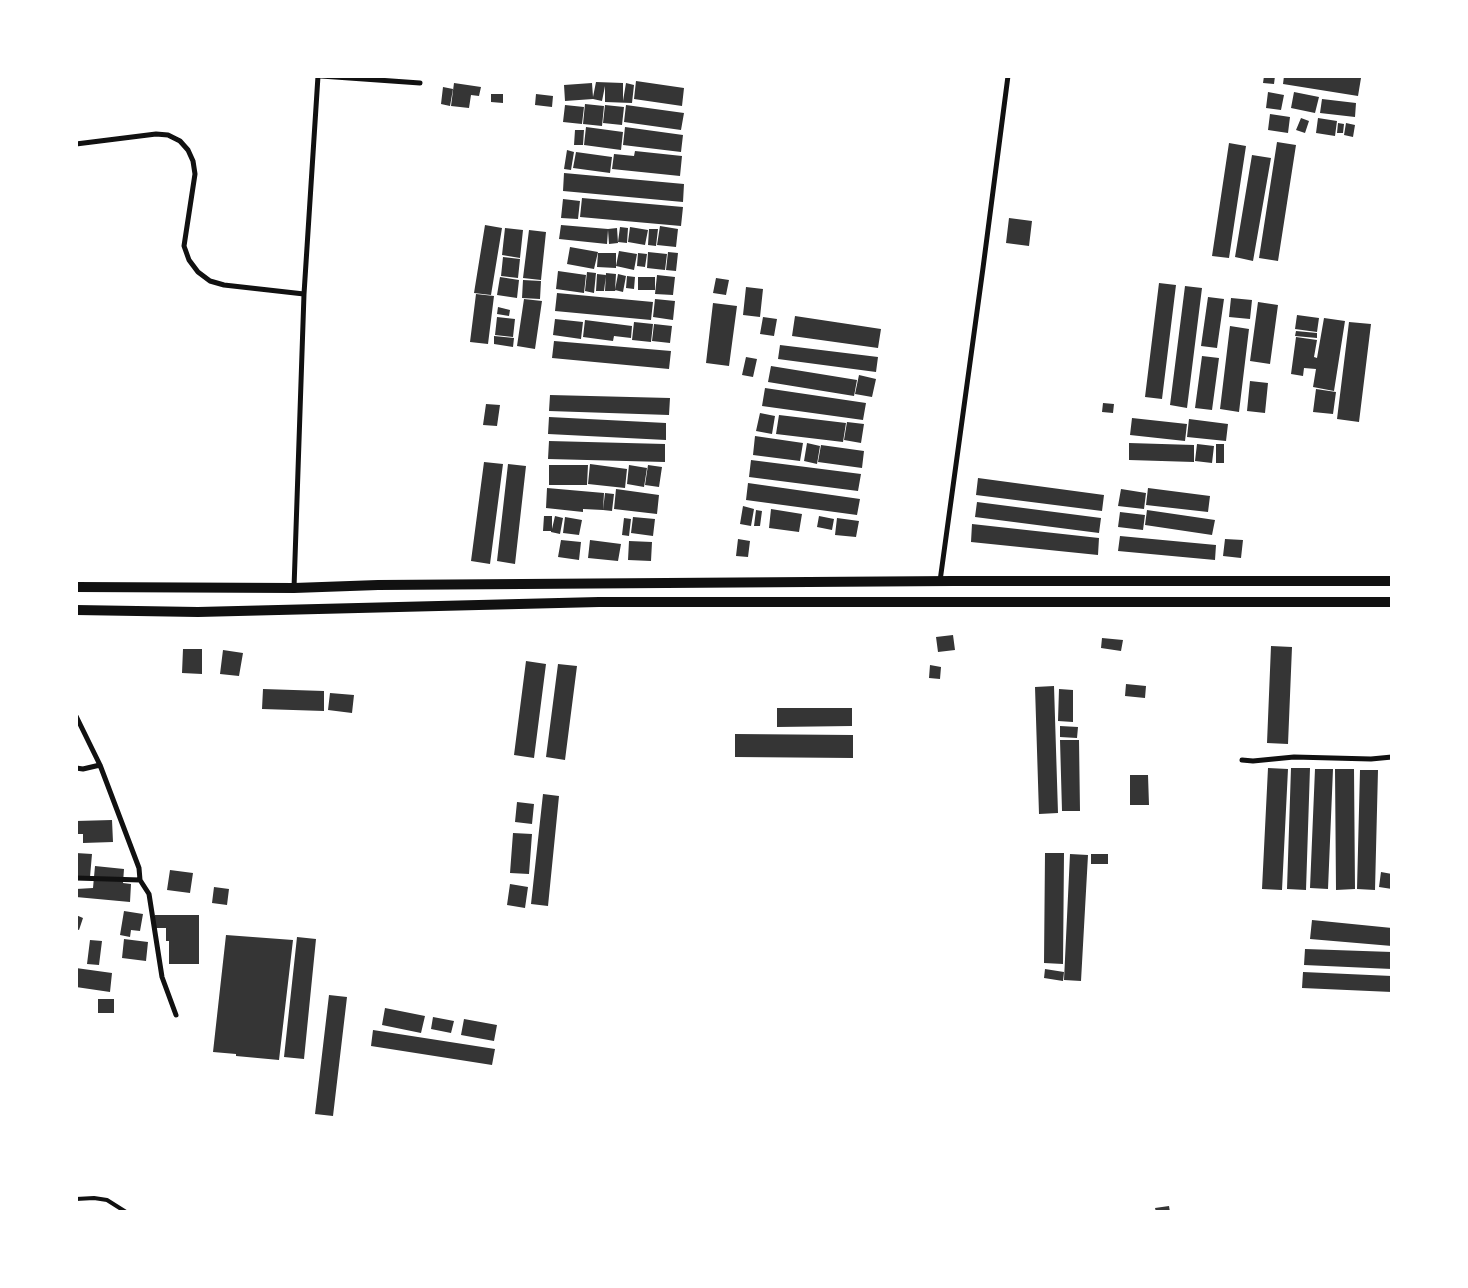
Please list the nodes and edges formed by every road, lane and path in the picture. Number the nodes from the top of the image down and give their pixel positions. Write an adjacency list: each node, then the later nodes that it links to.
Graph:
1 (319, 76): 3 (street); 5 (street)
2 (1008, 76): 6 (street)
3 (420, 83)
4 (76, 144): 5 (street)
5 (304, 294): 9 (street)
6 (940, 581): 7 (main road); 9 (main road)
7 (1392, 582)
8 (76, 586): 9 (main road)
9 (294, 588)
10 (1392, 602): 11 (main road)
11 (76, 610)
12 (76, 716): 15 (street)
13 (1392, 757): 14 (street)
14 (1242, 760)
15 (100, 765): 16 (street); 18 (street)
16 (76, 768)
17 (76, 878): 18 (street)
18 (140, 880): 19 (street)
19 (176, 1015)
20 (76, 1199): 21 (lane)
21 (126, 1212)

